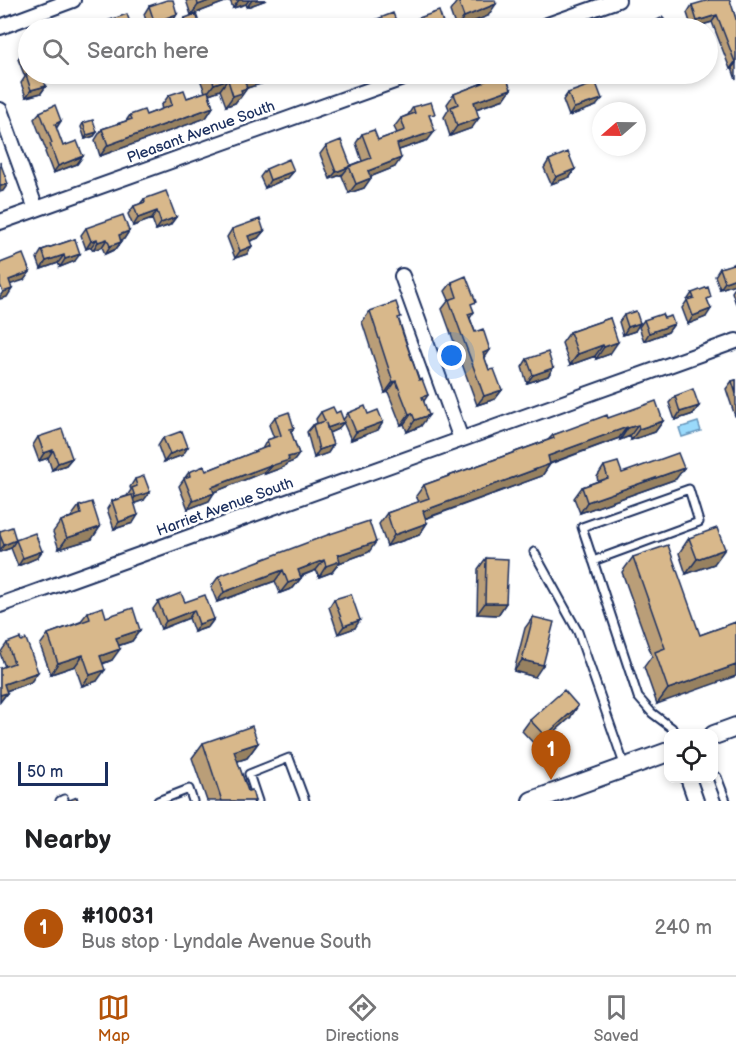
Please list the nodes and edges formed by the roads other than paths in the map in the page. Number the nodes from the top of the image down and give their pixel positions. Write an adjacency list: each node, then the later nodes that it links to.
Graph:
1 (73, 0): 3 (street)
2 (618, 0): 4 (street)
3 (24, 18)
4 (567, 18)
5 (18, 20): 6 (street)
6 (0, 27)
7 (386, 84): 9 (street, Pleasant Avenue South)
8 (0, 110): 9 (street)
9 (36, 209): 10 (street, Pleasant Avenue South)
10 (0, 222)
11 (402, 276): 13 (street)
12 (736, 341): 13 (street, Harriet Avenue South)
13 (461, 439): 16 (street, Harriet Avenue South)
14 (534, 552): 21 (lane)
15 (593, 561): 15 (lane); 18 (lane)
16 (0, 606)
17 (736, 727): 19 (street)
18 (672, 729)
19 (718, 734)
20 (664, 754): 21 (street)
21 (625, 767): 28 (street)
22 (718, 780): 30 (lane)
23 (690, 783): 29 (street)
24 (158, 801): 25 (lane)
25 (193, 801)
26 (258, 801): 27 (lane)
27 (305, 801)
28 (532, 801)
29 (696, 801)
30 (726, 801)

